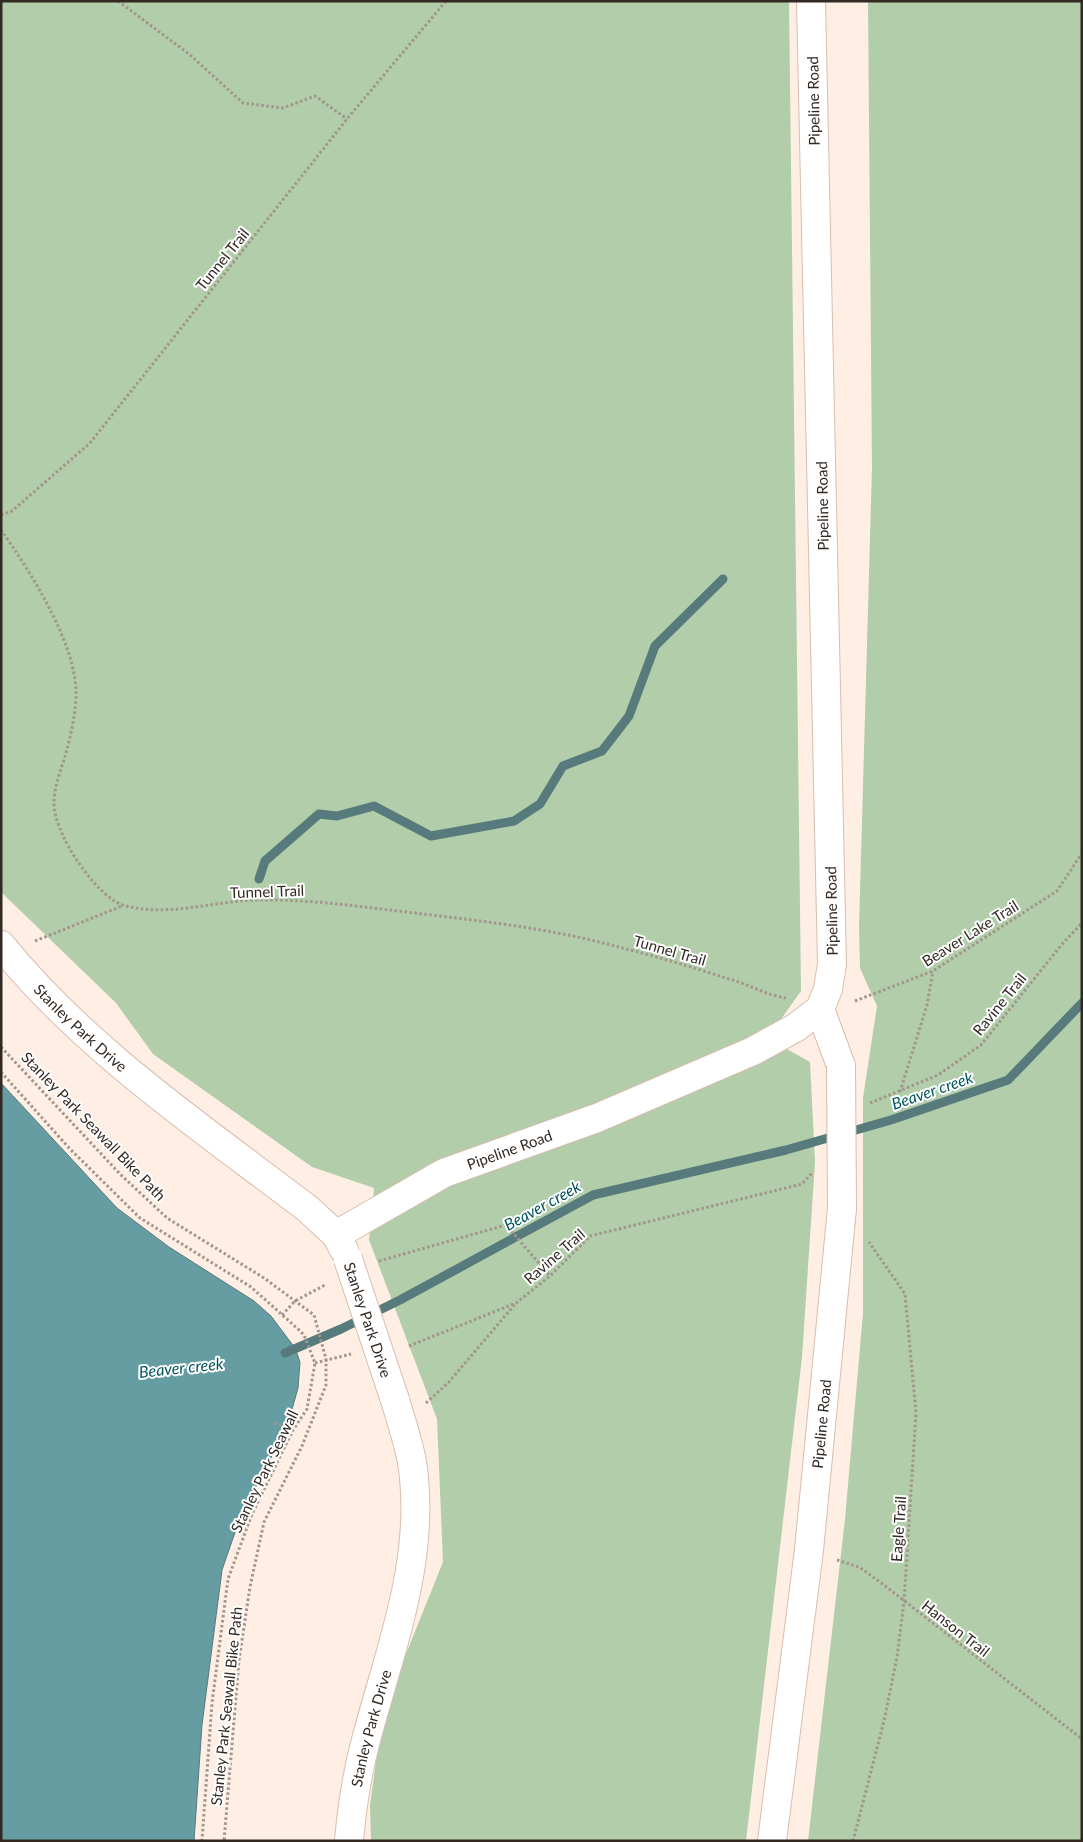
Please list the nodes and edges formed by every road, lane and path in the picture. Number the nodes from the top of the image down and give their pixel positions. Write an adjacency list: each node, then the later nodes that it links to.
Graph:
1 (118, 1): 4 (path)
2 (446, 1): 4 (path, Tunnel Trail)
3 (811, 1): 13 (street, Pipeline Road)
4 (347, 119): 5 (path, Tunnel Trail)
5 (1, 515)
6 (1, 530): 8 (path, Tunnel Trail)
7 (1082, 853): 12 (path, Beaver Lake Trail)
8 (123, 906): 10 (path); 13 (path, Tunnel Trail)
9 (1082, 923): 16 (path, Ravine Trail)
10 (32, 943)
11 (1, 945): 19 (street, Stanley Park Drive)
12 (933, 971): 13 (path, Beaver Lake Trail); 16 (path)
13 (820, 1009): 19 (street, Pipeline Road); 34 (street, Pipeline Road, bridge)
14 (1, 1047): 24 (path, Stanley Park Seawall Bike Path)
15 (1, 1072): 26 (path, Stanley Park Seawall)
16 (900, 1092): 17 (path, Ravine Trail)
17 (868, 1103)
18 (814, 1171): 22 (path, Ravine Trail)
19 (336, 1234): 39 (street, Stanley Park Drive, bridge)
20 (865, 1236): 35 (path, Eagle Trail)
21 (377, 1262): 22 (path)
22 (550, 1276): 25 (path, Ravine Trail)
23 (330, 1282): 24 (path)
24 (295, 1301): 26 (path); 29 (path, Stanley Park Seawall Bike Path)
25 (516, 1303): 27 (path, Ravine Trail); 31 (path)
26 (282, 1315): 30 (path, Stanley Park Seawall)
27 (401, 1348)
28 (357, 1354): 29 (path)
29 (326, 1360): 30 (path); 38 (path, Stanley Park Seawall Bike Path)
30 (314, 1362): 33 (path, Stanley Park Seawall)
31 (426, 1403)
32 (274, 1424): 33 (path)
33 (293, 1430): 37 (path, Stanley Park Seawall)
34 (809, 1550): 35 (path, Hanson Trail); 40 (street, Pipeline Road)
35 (904, 1602): 36 (path, Hanson Trail); 41 (path, Eagle Trail)
36 (1082, 1739)
37 (202, 1841)
38 (224, 1841)
39 (349, 1841)
40 (772, 1841)
41 (854, 1841)

